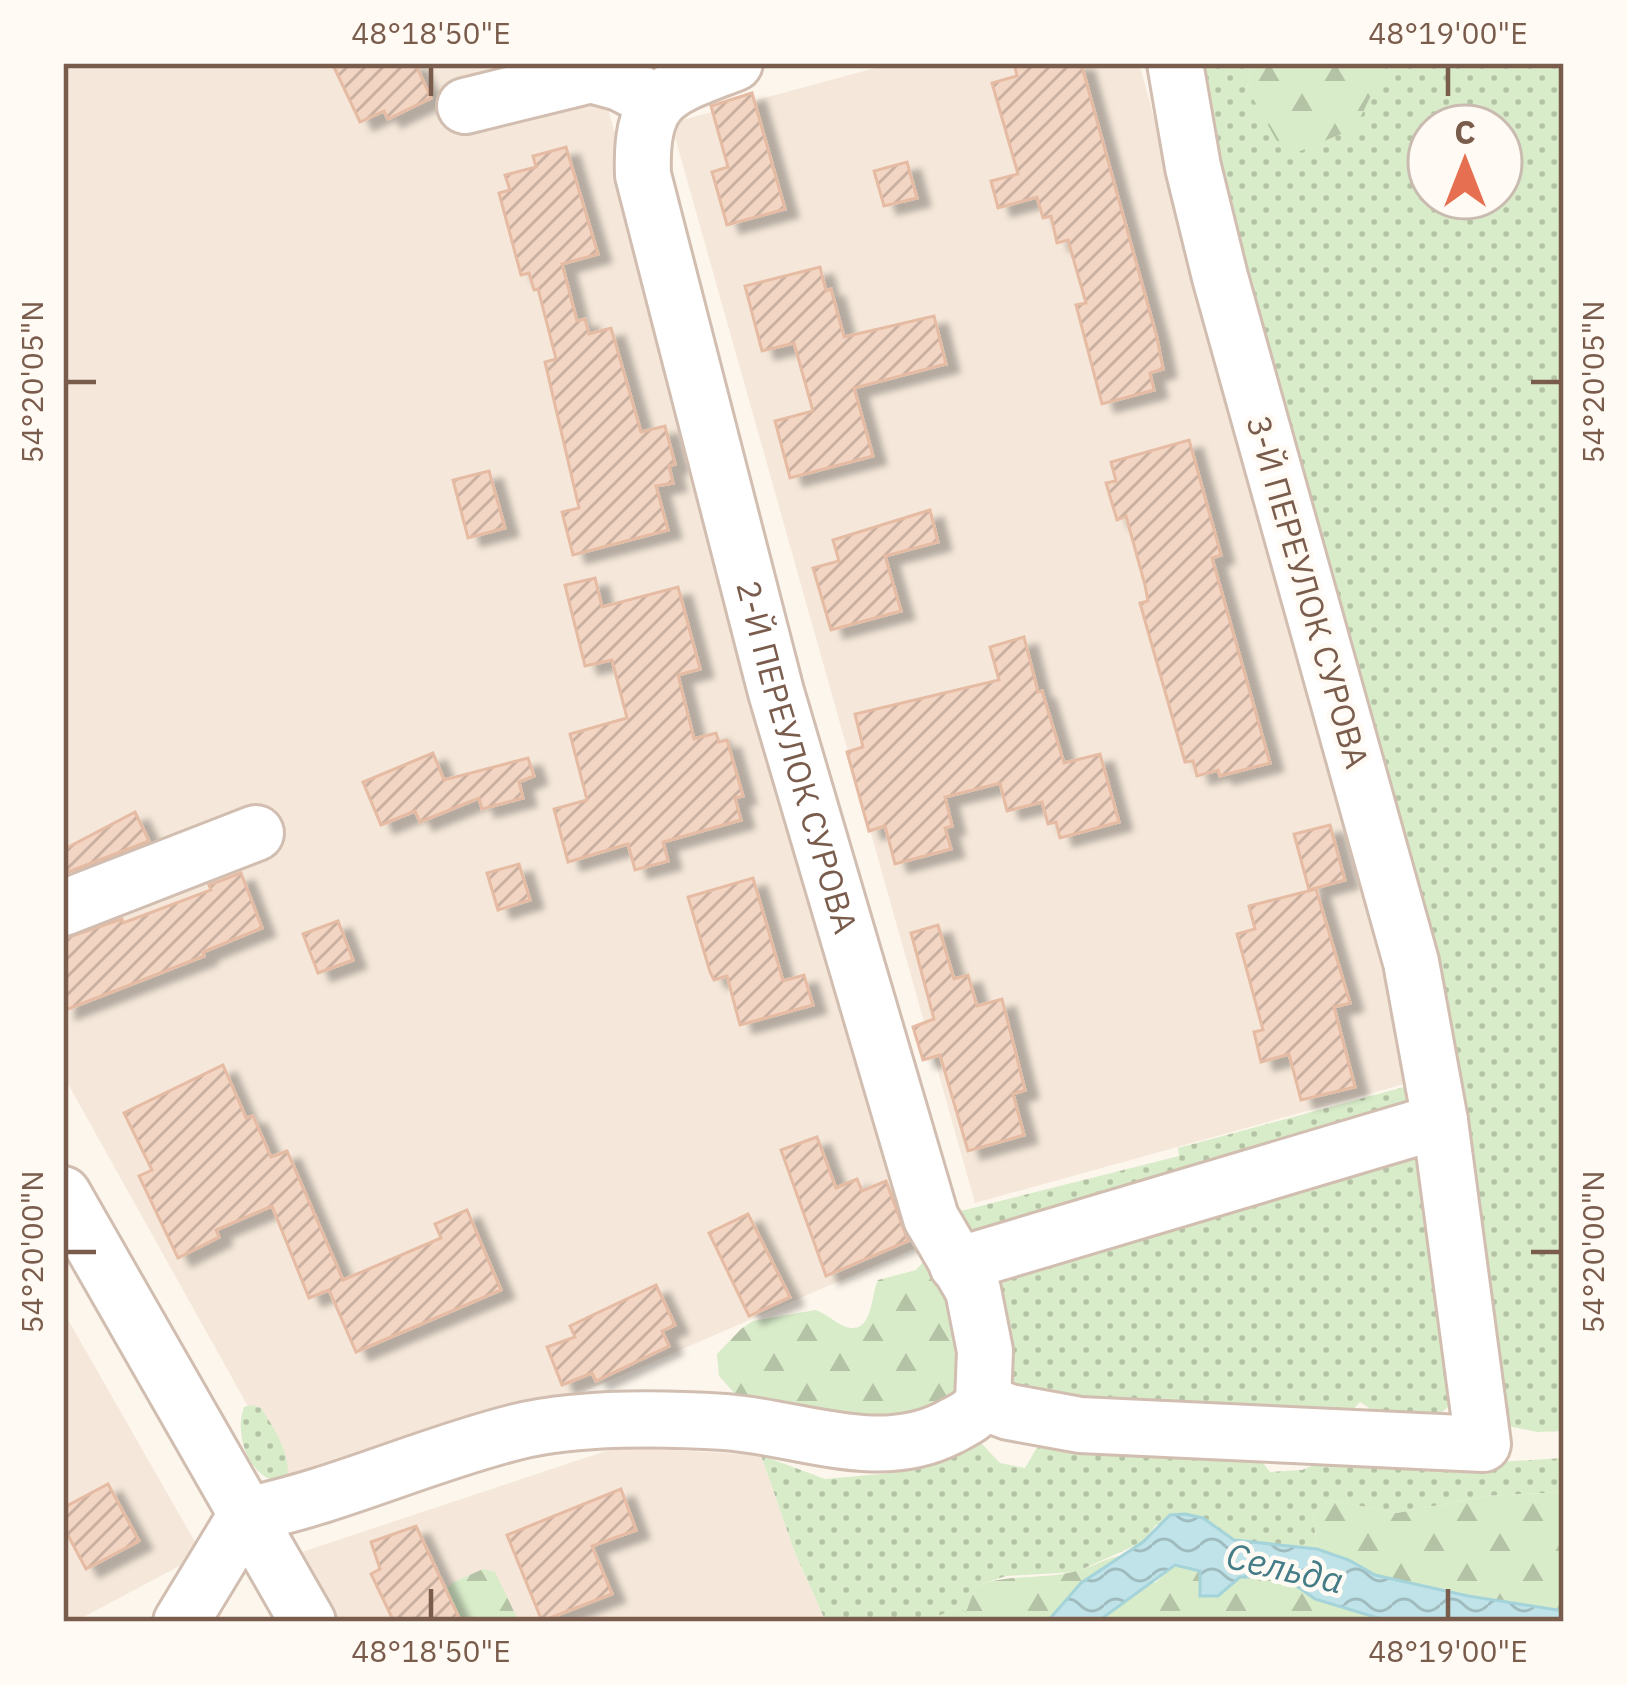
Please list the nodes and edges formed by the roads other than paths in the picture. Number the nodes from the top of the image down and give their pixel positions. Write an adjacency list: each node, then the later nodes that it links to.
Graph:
1 (734, 63): 3 (street)
2 (1175, 63): 7 (street, 3-Й ПЕРЕУЛОК СУРОВА)
3 (657, 102): 4 (street); 9 (street, 2-Й ПЕРЕУЛОК СУРОВА)
4 (465, 106)
5 (256, 832): 6 (street)
6 (63, 908)
7 (1440, 1120): 9 (street); 10 (street, 3-Й ПЕРЕУЛОК СУРОВА)
8 (63, 1194): 11 (street)
9 (957, 1264): 10 (street, 2-Й ПЕРЕУЛОК СУРОВА)
10 (983, 1402): 11 (street)
11 (246, 1515): 12 (street); 13 (street)
12 (181, 1622)
13 (308, 1622)

